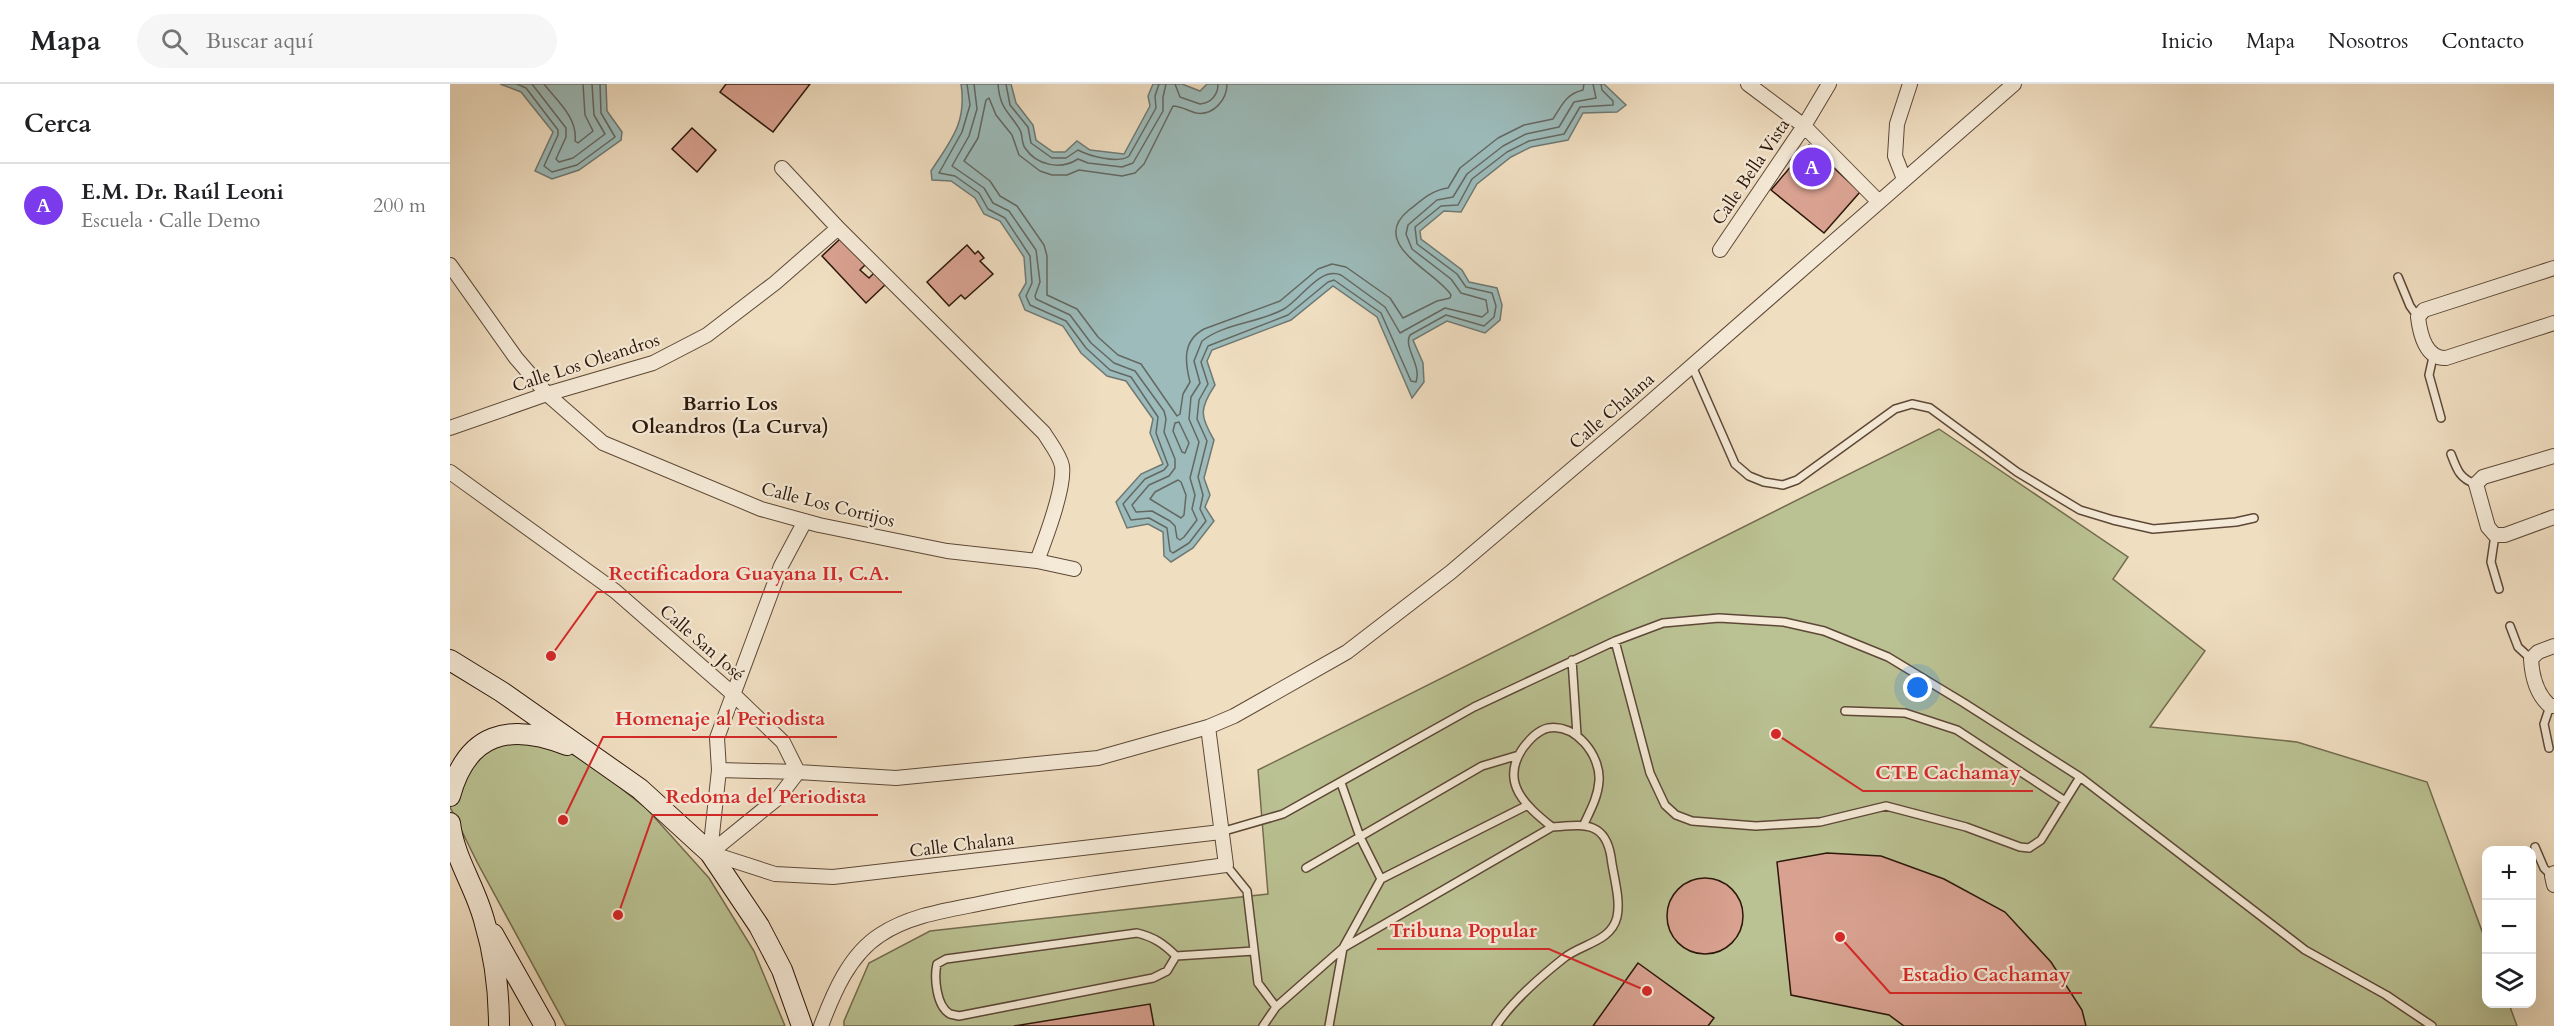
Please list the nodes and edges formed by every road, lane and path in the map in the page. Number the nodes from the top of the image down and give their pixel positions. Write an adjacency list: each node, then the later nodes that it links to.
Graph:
1 (1748, 84): 5 (street)
2 (1829, 84): 5 (street, Calle Bella Vista)
3 (1910, 84): 7 (street)
4 (2014, 84): 7 (street, Calle Chalana)
5 (1804, 126): 8 (street); 10 (street, Calle Bella Vista)
6 (782, 168): 9 (street)
7 (1904, 179): 8 (street, Calle Chalana)
8 (1878, 201): 17 (street, Calle Chalana)
9 (838, 228): 18 (street, Calle Los Oleandros); 29 (street)
10 (1720, 250)
11 (450, 265): 18 (street, Calle Los Cortijos)
12 (2554, 268): 14 (street)
13 (2398, 277): 14 (lane)
14 (2418, 316): 16 (street)
15 (2554, 323): 16 (street)
16 (2433, 357): 19 (lane)
17 (1692, 366): 26 (lane); 41 (street, Calle Chalana)
18 (547, 394): 20 (street, Calle Los Oleandros); 27 (street, Calle Los Cortijos)
19 (2441, 418)
20 (450, 428)
21 (2451, 454): 24 (lane)
22 (2554, 456): 24 (street)
23 (450, 472): 38 (street, Calle San José)
24 (2476, 484): 28 (street)
25 (2554, 517): 28 (street)
26 (2254, 518)
27 (805, 521): 29 (street, Calle Los Cortijos); 38 (street)
28 (2494, 535): 31 (lane)
29 (1037, 561): 30 (street, Calle Los Cortijos)
30 (1074, 569)
31 (2499, 589)
32 (2510, 626): 35 (lane)
33 (1615, 641): 37 (lane); 48 (lane); 51 (lane)
34 (2554, 646): 35 (street)
35 (2531, 659): 39 (street)
36 (450, 660): 45 (main road)
37 (1572, 660): 42 (lane); 49 (lane)
38 (733, 694): 46 (street); 47 (street, Calle San José)
39 (2552, 706): 43 (lane)
40 (1845, 711): 51 (lane)
41 (1208, 727): 47 (street, Calle Chalana); 56 (street)
42 (1576, 735): 44 (lane); 54 (lane)
43 (2550, 748)
44 (1519, 755): 52 (lane); 57 (lane)
45 (595, 756): 50 (main road); 59 (main road)
46 (719, 770): 47 (street, Calle Chalana); 59 (street)
47 (798, 771): 59 (street)
48 (2080, 777): 51 (lane); 77 (lane)
49 (1341, 783): 56 (lane); 57 (lane)
50 (450, 796)
51 (2065, 801)
52 (1526, 806): 55 (lane); 64 (lane)
53 (450, 823): 65 (main road)
54 (1584, 824): 55 (lane); 76 (lane)
55 (1552, 827): 66 (lane)
56 (1221, 832): 59 (street, Calle Chalana); 61 (street)
57 (1360, 837): 62 (lane); 64 (lane)
58 (2536, 849): 63 (lane)
59 (710, 853): 72 (main road)
60 (450, 856): 65 (main road)
61 (1226, 865): 67 (lane); 73 (street)
62 (1305, 868)
63 (2553, 878)
64 (1381, 879): 66 (lane)
65 (484, 919): 70 (main road); 71 (main road)
66 (1343, 948): 69 (lane); 75 (lane)
67 (1254, 951): 68 (lane); 69 (lane)
68 (1176, 956): 68 (lane)
69 (1276, 1006): 74 (lane)
70 (499, 1026)
71 (544, 1026)
72 (802, 1026)
73 (822, 1026)
74 (1263, 1026)
75 (1329, 1026)
76 (1496, 1026)
77 (2432, 1026)

